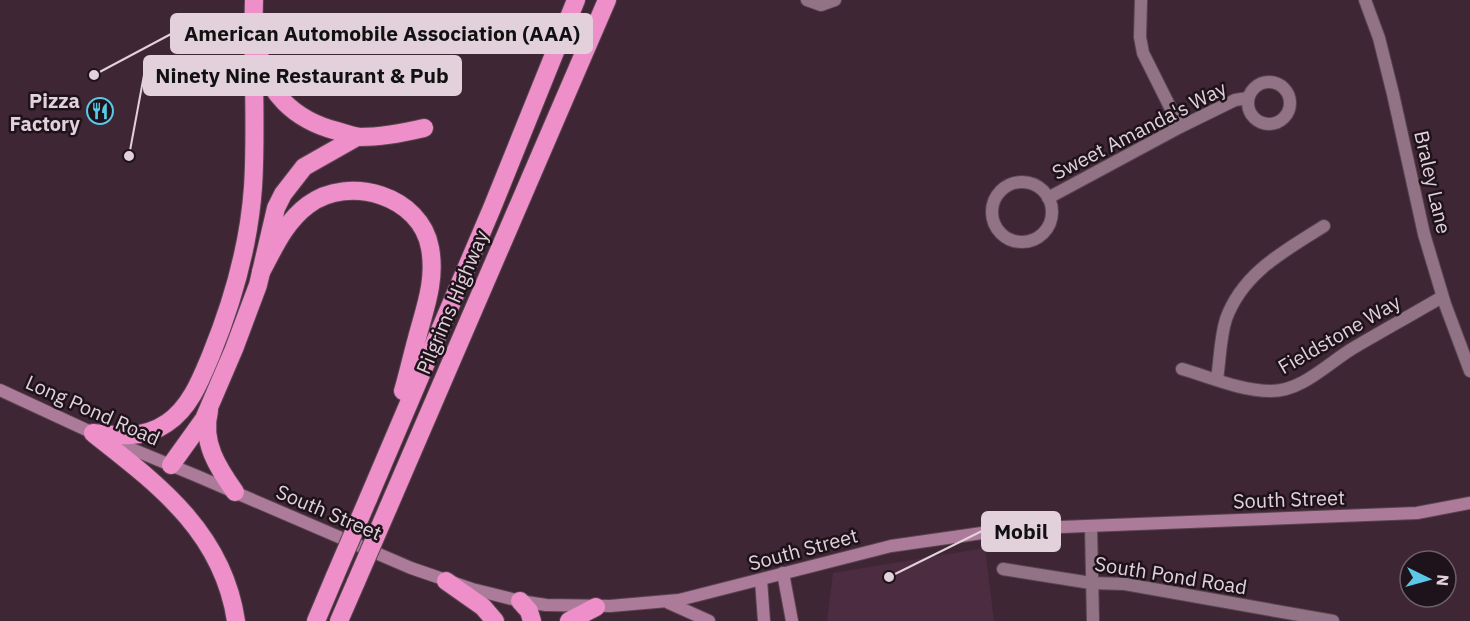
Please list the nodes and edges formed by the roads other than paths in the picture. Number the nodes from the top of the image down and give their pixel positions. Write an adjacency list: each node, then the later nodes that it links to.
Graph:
1 (254, 0): 8 (highway)
2 (607, 0): 33 (highway, Pilgrims Highway, bridge)
3 (807, 0): 4 (street)
4 (835, 0)
5 (1141, 0): 10 (street)
6 (1365, 0): 16 (street, Braley Lane)
7 (575, 3): 24 (highway, Pilgrims Highway)
8 (253, 24): 12 (highway); 20 (highway)
9 (1248, 98): 10 (street, Sweet Amanda's Way)
10 (1180, 127): 13 (street, Sweet Amanda's Way)
11 (424, 128): 12 (highway)
12 (357, 137): 15 (highway)
13 (1048, 198): 13 (street, Sweet Amanda's Way)
14 (1324, 226): 19 (street)
15 (261, 272): 22 (highway); 24 (highway)
16 (1442, 297): 18 (street, Braley Lane); 19 (street, Fieldstone Way)
17 (1182, 369): 19 (street, Fieldstone Way)
18 (1470, 371)
19 (1217, 379)
20 (196, 387): 23 (highway); 25 (highway)
21 (0, 390): 23 (street, Long Pond Road)
22 (211, 404): 25 (highway); 26 (highway)
23 (93, 433): 25 (street, Long Pond Road); 38 (highway)
24 (387, 453): 39 (highway, Pilgrims Highway, bridge)
25 (171, 465): 26 (street, South Street)
26 (235, 492): 32 (street, South Street)
27 (1470, 503): 28 (street, South Street)
28 (1091, 527): 30 (street, South Street); 34 (street)
29 (1003, 569): 34 (street, South Pond Road)
30 (783, 573): 31 (street, South Street); 48 (street)
31 (761, 580): 36 (street, South Street); 47 (street)
32 (446, 581): 35 (street, South Street); 42 (highway)
33 (356, 582): 40 (highway, Pilgrims Highway); 41 (highway)
34 (1091, 583): 49 (street); 50 (street, South Pond Road)
35 (520, 601): 37 (street, South Street); 43 (highway); 44 (highway)
36 (665, 602): 37 (street, South Street); 46 (street)
37 (596, 607): 45 (highway)
38 (236, 621)
39 (316, 621)
40 (339, 621)
41 (347, 621)
42 (495, 621)
43 (515, 621)
44 (532, 621)
45 (568, 621)
46 (709, 621)
47 (764, 621)
48 (792, 621)
49 (1093, 621)
50 (1333, 621)

